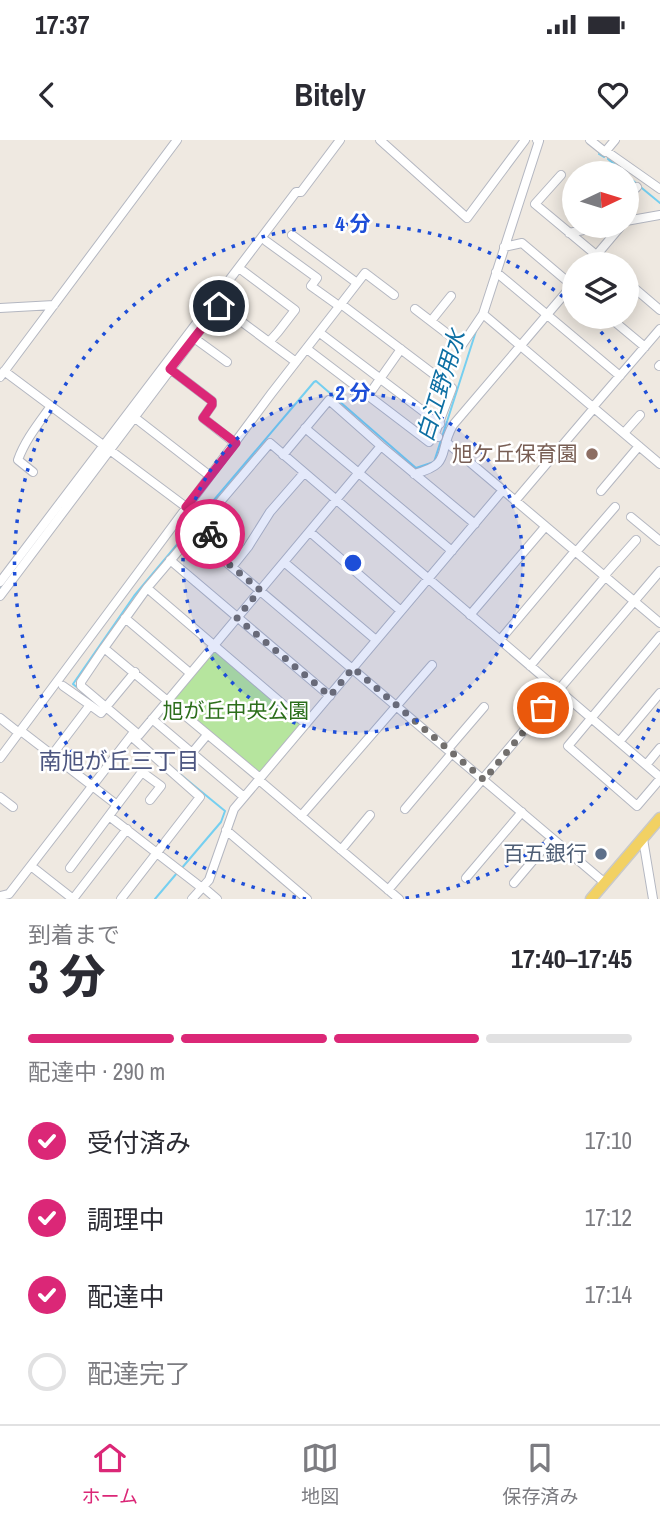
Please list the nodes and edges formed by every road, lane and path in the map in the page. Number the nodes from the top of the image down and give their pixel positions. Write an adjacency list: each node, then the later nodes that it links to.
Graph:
1 (177, 140): 29 (street)
2 (340, 140): 65 (street)
3 (380, 140): 4 (street)
4 (525, 140)
5 (537, 140): 18 (street)
6 (590, 140): 8 (street)
7 (615, 140): 8 (street)
8 (606, 151): 10 (street)
9 (561, 175): 13 (street)
10 (660, 189)
11 (660, 215): 12 (street)
12 (639, 219)
13 (562, 227)
14 (292, 234): 24 (street)
15 (575, 238): 19 (street)
16 (611, 238): 20 (street)
17 (266, 241): 30 (street)
18 (504, 247): 22 (street); 23 (street)
19 (592, 252)
20 (600, 252)
21 (243, 271): 41 (street)
22 (496, 272): 34 (street); 35 (street)
23 (562, 276)
24 (357, 283): 26 (street); 30 (street)
25 (639, 292): 33 (street)
26 (394, 295)
27 (452, 296): 36 (street)
28 (562, 297): 34 (street)
29 (54, 305): 31 (street); 49 (street)
30 (340, 305): 39 (street); 45 (street)
31 (0, 308)
32 (415, 309): 36 (street)
33 (660, 310)
34 (546, 315): 42 (street); 50 (street)
35 (482, 316): 36 (street); 42 (street)
36 (431, 321)
37 (623, 329): 43 (street)
38 (660, 329): 43 (street)
39 (320, 333): 44 (street); 51 (street)
40 (194, 338): 41 (street); 46 (street); 48 (street)
41 (269, 342): 47 (street)
42 (520, 345): 54 (street); 61 (street)
43 (645, 347): 50 (street)
44 (307, 349): 47 (street); 52 (street)
45 (401, 349): 51 (street); 57 (street)
46 (226, 362)
47 (296, 362): 62 (street)
48 (170, 369): 56 (street); 62 (street)
49 (2, 374): 53 (street)
50 (620, 376): 54 (street)
51 (380, 379): 52 (street); 57 (street)
52 (368, 396): 60 (street)
53 (51, 406): 65 (street); 69 (street)
54 (593, 407): 59 (street); 76 (street)
55 (640, 415): 59 (street)
56 (134, 417): 65 (street); 73 (street)
57 (440, 424): 60 (street)
58 (305, 428): 63 (street); 67 (street); 71 (street)
59 (624, 433): 64 (street)
60 (434, 436): 61 (street)
61 (446, 440): 72 (street); 74 (street)
62 (236, 443): 73 (street)
63 (381, 446): 71 (street); 72 (street)
64 (639, 446): 68 (street); 75 (street)
65 (106, 448): 78 (street); 95 (street); 98 (street)
66 (660, 451): 68 (street)
67 (283, 455): 70 (street); 81 (street)
68 (657, 462)
69 (33, 472)
70 (304, 473): 77 (street); 91 (street)
71 (359, 473): 77 (street); 87 (street)
72 (414, 474): 82 (street)
73 (211, 476): 78 (street)
74 (503, 490): 76 (street); 82 (street)
75 (601, 491)
76 (516, 500): 83 (street)
77 (336, 501): 84 (street); 94 (street)
78 (186, 507): 81 (street); 128 (street)
79 (615, 508): 88 (street)
80 (631, 517): 86 (street)
81 (203, 522): 89 (street); 91 (street)
82 (475, 524): 87 (street)
83 (545, 527): 88 (street); 101 (street)
84 (310, 532): 90 (street); 100 (street)
85 (636, 540): 93 (street)
86 (660, 541)
87 (452, 551): 94 (street)
88 (575, 551): 93 (street); 107 (street)
89 (170, 560): 96 (street); 103 (street)
90 (284, 562): 97 (street); 106 (street)
91 (232, 567): 97 (street)
92 (660, 572): 99 (street)
93 (605, 577): 99 (street); 111 (street)
94 (428, 579): 100 (street); 101 (street)
95 (0, 582)
96 (147, 588): 102 (street); 108 (street)
97 (260, 590): 103 (street); 112 (street)
98 (0, 596)
99 (634, 601): 104 (street); 116 (street)
100 (401, 611): 106 (street)
101 (470, 615): 107 (street)
102 (125, 618): 109 (street); 114 (street)
103 (237, 618): 108 (street); 118 (street)
104 (660, 623)
105 (660, 636): 125 (street)
106 (376, 640): 112 (street)
107 (500, 640): 111 (street)
108 (214, 645): 114 (street); 127 (street)
109 (104, 648): 113 (street); 123 (street)
110 (432, 665): 121 (street)
111 (530, 666): 116 (street)
112 (353, 668): 118 (street); 121 (street)
113 (135, 672): 119 (street); 123 (street)
114 (190, 673): 119 (street)
115 (63, 686): 120 (street)
116 (558, 690): 125 (street); 140 (street)
117 (660, 693): 131 (street)
118 (330, 696): 127 (street)
119 (168, 700): 126 (street); 130 (street)
120 (90, 705): 123 (street); 135 (street)
121 (397, 706): 133 (street); 151 (street)
122 (484, 707): 133 (street)
123 (103, 709): 129 (street)
124 (0, 718): 128 (street)
125 (591, 718): 131 (street); 138 (street)
126 (152, 719): 129 (street); 134 (street)
127 (306, 723): 139 (street)
128 (20, 732): 135 (street); 136 (street)
129 (133, 734): 141 (street); 158 (street)
130 (207, 735): 134 (street); 139 (street)
131 (618, 742): 137 (street)
132 (660, 748): 137 (street)
133 (450, 751): 140 (street); 147 (street)
134 (192, 753): 143 (street)
135 (52, 755): 141 (street)
136 (0, 758)
137 (646, 765): 138 (street)
138 (660, 778)
139 (260, 779): 143 (street); 151 (street)
140 (484, 780): 148 (street); 165 (street)
141 (93, 786): 145 (street); 159 (street)
142 (0, 797): 146 (street)
143 (244, 797): 154 (street)
144 (150, 800): 145 (street)
145 (117, 805): 150 (street)
146 (13, 807)
147 (405, 809)
148 (522, 812): 155 (street); 161 (street)
149 (370, 815): 157 (street)
150 (109, 816): 153 (street); 160 (street)
151 (301, 816): 157 (street)
152 (660, 818): 156 (main road)
153 (127, 829): 158 (street); 167 (street)
154 (226, 830): 164 (street); 171 (street)
155 (552, 838): 162 (street); 163 (street)
156 (643, 839): 163 (main road); 175 (street)
157 (341, 850): 165 (street)
158 (156, 852): 164 (street); 168 (street)
159 (31, 866): 166 (street); 167 (street)
160 (70, 868)
161 (466, 878)
162 (514, 883)
163 (605, 883): 174 (main road)
164 (202, 887): 169 (street); 170 (street)
165 (389, 890): 172 (street); 173 (street)
166 (8, 896)
167 (73, 899)
168 (121, 899)
169 (192, 899)
170 (217, 899)
171 (307, 899)
172 (382, 899)
173 (399, 899)
174 (591, 899)
175 (653, 899)

